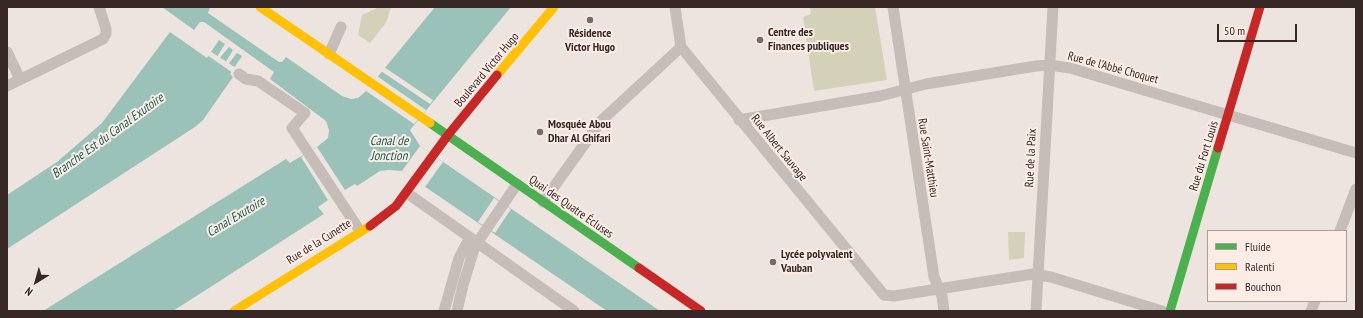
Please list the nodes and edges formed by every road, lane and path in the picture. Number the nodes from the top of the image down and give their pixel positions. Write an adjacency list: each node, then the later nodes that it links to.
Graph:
1 (99, 7): 14 (street)
2 (260, 7): 11 (main road)
3 (554, 7): 19 (main road, Boulevard Victor Hugo)
4 (675, 7): 9 (street, Rue Albert Sauvage)
5 (893, 7): 16 (street, Rue Saint-Matthieu)
6 (1053, 7): 12 (street, Rue de la Paix)
7 (1260, 7): 17 (main road, Rue du Fort Louis)
8 (341, 27): 11 (street)
9 (681, 47): 18 (street, Rue Albert Sauvage); 25 (street)
10 (7, 52): 14 (street)
11 (329, 54): 19 (main road, Quai des Quatre Écluses)
12 (1049, 65): 16 (street, Rue de l'Abbé Choquet); 17 (street, Rue de l'Abbé Choquet); 29 (street, Rue de la Paix)
13 (239, 74): 27 (street)
14 (20, 79): 15 (street)
15 (7, 86)
16 (905, 89): 18 (street, Rue de l'Abbé Choquet); 30 (street, Rue Saint-Matthieu)
17 (1229, 114): 21 (street, Rue de l'Abbé Choquet); 39 (main road, Rue du Fort Louis)
18 (739, 120): 30 (street, Rue Albert Sauvage)
19 (448, 135): 20 (main road, Boulevard Victor Hugo); 22 (main road, Quai des Quatre Écluses)
20 (438, 148): 24 (main road, Rue de la Cunette)
21 (1356, 153)
22 (517, 184): 25 (main road, Quai des Quatre Écluses); 28 (street)
23 (1356, 189): 26 (street)
24 (409, 190): 27 (main road, Rue de la Cunette); 28 (street)
25 (543, 202): 35 (main road, Quai des Quatre Écluses)
26 (1340, 230)
27 (360, 231): 31 (main road, Rue de la Cunette)
28 (473, 241): 32 (street); 33 (street); 34 (street)
29 (1037, 275): 30 (street); 37 (street, Rue de la Paix); 38 (street)
30 (939, 289): 36 (street, Rue Saint-Matthieu)
31 (234, 311)
32 (444, 311)
33 (457, 311)
34 (574, 311)
35 (701, 311)
36 (944, 311)
37 (1036, 311)
38 (1162, 311)
39 (1170, 311)

